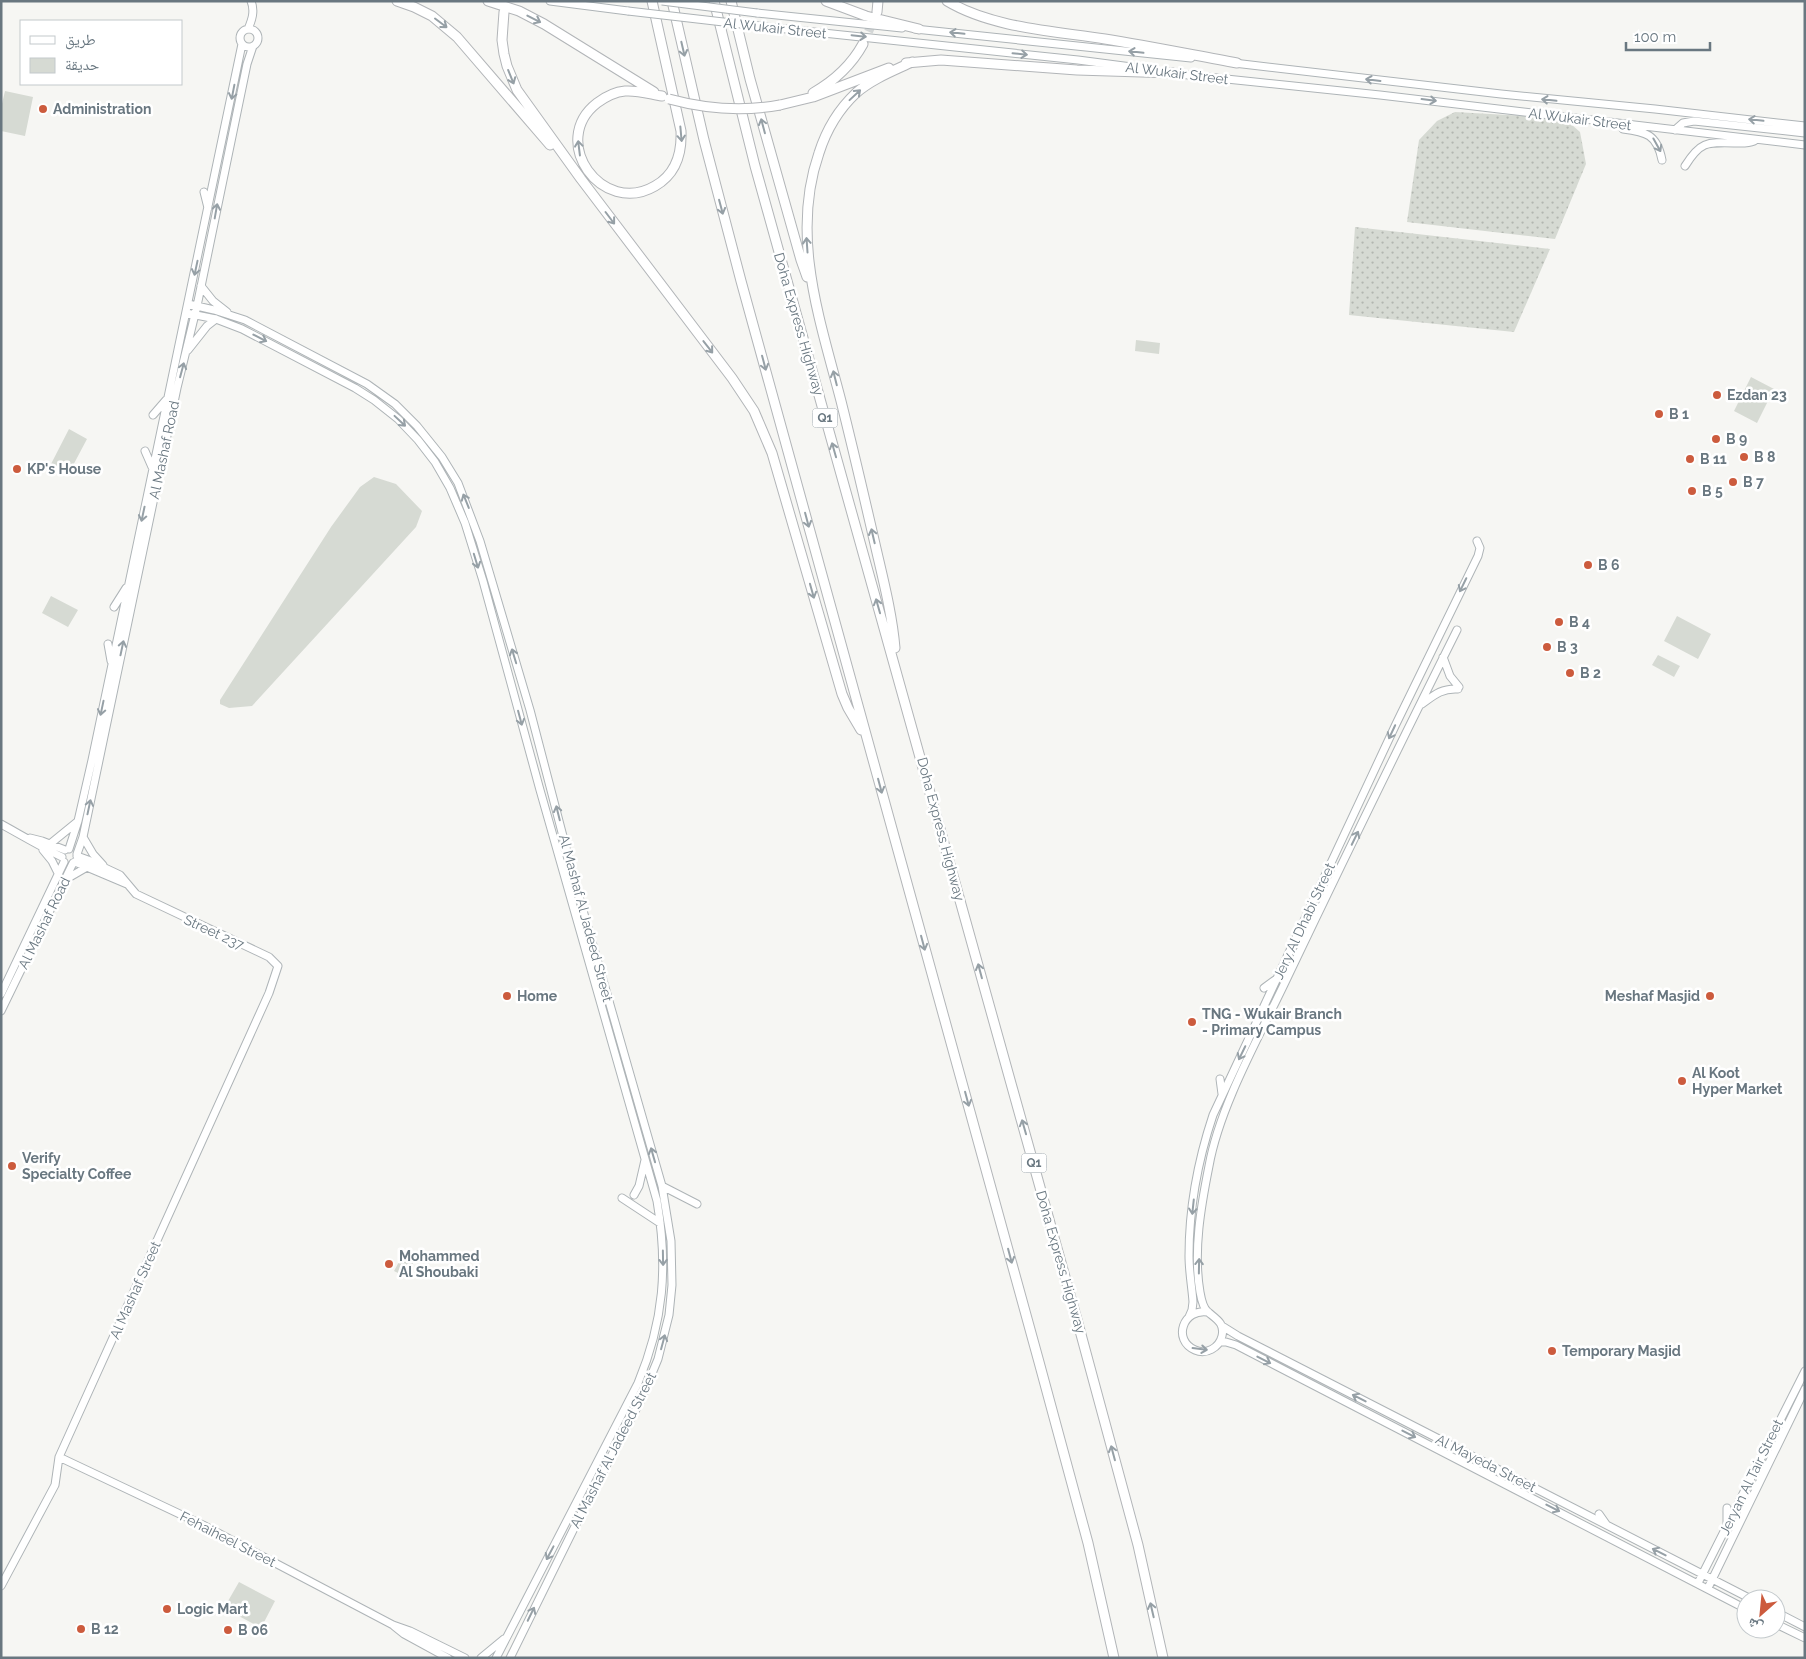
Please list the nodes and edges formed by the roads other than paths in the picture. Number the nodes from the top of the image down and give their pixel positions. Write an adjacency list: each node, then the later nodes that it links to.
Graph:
1 (251, 1): 15 (street)
2 (398, 1): 33 (highway, one-way to 33)
3 (488, 1): 23 (highway, one-way to 23)
4 (550, 1): 22 (street, Al Wukair Street, one-way to 22, bridge)
5 (652, 1): 23 (highway, one-way to 23)
6 (662, 1): 16 (street, Al Wukair Street, bridge)
7 (672, 1): 58 (highway, one-way to 58)
8 (714, 1): 56 (highway, Doha Express Highway / Q1, one-way to 8)
9 (731, 1): 37 (highway, one-way to 9)
10 (826, 1): 16 (highway)
11 (878, 1): 14 (highway)
12 (947, 1): 21 (highway)
13 (504, 12): 33 (highway, one-way to 33)
14 (876, 12)
15 (248, 29): 17 (street); 19 (street)
16 (919, 29): 21 (street, Al Wukair Street, one-way to 16)
17 (242, 44): 19 (street); 35 (street, Al Mashaf Road, one-way to 35)
18 (863, 44): 24 (highway)
19 (253, 46): 36 (street, Al Mashaf Road, one-way to 19)
20 (912, 62): 22 (highway); 24 (highway); 37 (highway, one-way to 20)
21 (1237, 63): 26 (street, Al Wukair Street, one-way to 21)
22 (1173, 73): 25 (street, Al Wukair Street, one-way to 25)
23 (666, 98): 24 (highway, bridge)
24 (799, 100)
25 (1614, 123): 27 (street, Al Wukair Street); 31 (street, one-way to 31)
26 (1805, 126)
27 (1675, 130): 28 (street); 29 (street, Al Wukair Street)
28 (1805, 133)
29 (1756, 139): 30 (street, Al Wukair Street); 32 (street)
30 (1805, 145)
31 (1662, 160)
32 (1685, 166)
33 (581, 179): 58 (highway, one-way to 58)
34 (204, 192): 35 (street)
35 (208, 210): 38 (street, Al Mashaf Road, one-way to 38)
36 (201, 286): 39 (street, Al Mashaf Road); 42 (street)
37 (813, 293): 56 (highway, one-way to 37)
38 (188, 304): 39 (street, Al Mashaf Al Jadeed Street); 40 (street, Al Mashaf Road)
39 (197, 306): 41 (street, Al Mashaf Road); 42 (street, Al Mashaf Al Jadeed Street)
40 (186, 313): 41 (street, Al Mashaf Al Jadeed Street); 45 (street, Al Mashaf Road)
41 (195, 314): 43 (street, Al Mashaf Al Jadeed Street); 44 (street, Al Mashaf Road)
42 (229, 314): 86 (street, Al Mashaf Al Jadeed Street, one-way to 42)
43 (216, 319): 44 (street); 85 (street, Al Mashaf Al Jadeed Street, one-way to 85)
44 (187, 352): 62 (street, Al Mashaf Road, one-way to 44)
45 (167, 397): 46 (street); 48 (street, Al Mashaf Road)
46 (153, 415)
47 (145, 451): 48 (street)
48 (152, 467): 50 (street, Al Mashaf Road, one-way to 50)
49 (1478, 541): 74 (street, Jery Al Dhabi Street, one-way to 74)
50 (128, 586): 51 (street); 55 (street, Al Mashaf Road)
51 (114, 607)
52 (1457, 630): 54 (street, Jery Al Dhabi Street)
53 (108, 644): 55 (street)
54 (1443, 657): 57 (street, Jery Al Dhabi Street); 57 (street)
55 (112, 662): 59 (street, Al Mashaf Road, one-way to 59)
56 (897, 670): 127 (highway, Doha Express Highway / Q1, one-way to 56)
57 (1420, 706): 72 (street, Jery Al Dhabi Street, one-way to 57)
58 (867, 739): 126 (highway, one-way to 126)
59 (78, 822): 63 (street); 65 (street, Al Mashaf Road)
60 (1, 824): 61 (street)
61 (29, 838): 63 (street); 64 (street)
62 (83, 838): 66 (street, Al Mashaf Road); 68 (street)
63 (50, 844): 65 (street)
64 (39, 846): 65 (street); 69 (street)
65 (65, 854): 66 (street); 66 (street); 69 (street, Al Mashaf Road)
66 (76, 859): 67 (street, Street 237); 68 (street, Street 237); 70 (street, Al Mashaf Road)
67 (87, 867): 70 (street); 71 (street, Street 237)
68 (107, 869): 71 (street, Street 237)
69 (58, 873): 77 (street, Al Mashaf Road)
70 (64, 882): 79 (street, Al Mashaf Road)
71 (127, 884): 76 (street, Street 237)
72 (1332, 885): 73 (street); 80 (street, Jery Al Dhabi Street)
73 (1333, 899)
74 (1278, 978): 75 (street); 82 (street, Jery Al Dhabi Street, one-way to 82)
75 (1264, 988)
76 (269, 993): 98 (street, Al Mashaf Street)
77 (1, 994)
78 (1279, 1010): 80 (street)
79 (1, 1011)
80 (1270, 1015): 83 (street, Jery Al Dhabi Street)
81 (1220, 1079): 82 (street)
82 (1222, 1095): 92 (street, Jery Al Dhabi Street, one-way to 92)
83 (1224, 1114): 84 (street); 91 (street, Jery Al Dhabi Street, one-way to 83)
84 (1227, 1127)
85 (645, 1157): 87 (street); 90 (street, Al Mashaf Al Jadeed Street)
86 (662, 1186): 89 (street); 101 (street, Al Mashaf Al Jadeed Street, one-way to 86)
87 (634, 1195)
88 (622, 1198): 90 (street)
89 (697, 1204)
90 (660, 1223): 100 (street, Al Mashaf Al Jadeed Street, one-way to 100)
91 (1208, 1312): 92 (street); 93 (street)
92 (1189, 1317): 94 (street, one-way to 94)
93 (1222, 1326): 94 (street); 99 (street, Al Mayeda Street, one-way to 93)
94 (1220, 1342): 110 (street, Al Mayeda Street, one-way to 110)
95 (1805, 1371): 105 (street, Jeryan Al Tair Street)
96 (1805, 1390): 107 (street, Jeryan Al Tair Street)
97 (1487, 1456): 99 (street)
98 (59, 1457): 111 (street, Al Mashaf Street); 116 (street, Fehaiheel Street)
99 (1475, 1458): 104 (street, Al Mayeda Street)
100 (598, 1461): 101 (street); 119 (street, Al Mashaf Al Jadeed Street, one-way to 119)
101 (586, 1504): 125 (street, Al Mashaf Al Jadeed Street, one-way to 101)
102 (1727, 1508): 105 (street)
103 (1600, 1514): 104 (street)
104 (1606, 1525): 108 (street, Al Mayeda Street, one-way to 104)
105 (1726, 1526): 108 (street, Jeryan Al Tair Street)
106 (1734, 1546): 107 (street)
107 (1724, 1554): 109 (street, Jeryan Al Tair Street)
108 (1703, 1574): 109 (street, Al Mayeda Street); 110 (street, Jeryan Al Tair Street)
109 (1713, 1579): 112 (street, Jeryan Al Tair Street); 113 (street, Al Mayeda Street)
110 (1698, 1583): 112 (street, Al Mayeda Street)
111 (1, 1586)
112 (1708, 1588): 114 (street, Al Mayeda Street)
113 (1736, 1591)
114 (1736, 1603)
115 (1786, 1617): 117 (street)
116 (393, 1625): 121 (street, Fehaiheel Street); 122 (street, Fehaiheel Street)
117 (1805, 1627)
118 (1786, 1629): 120 (street)
119 (506, 1638): 123 (street); 124 (street, Al Mashaf Al Jadeed Street)
120 (1805, 1638)
121 (448, 1658)
122 (465, 1658)
123 (481, 1658)
124 (496, 1658)
125 (510, 1658)
126 (1114, 1658)
127 (1163, 1658)

